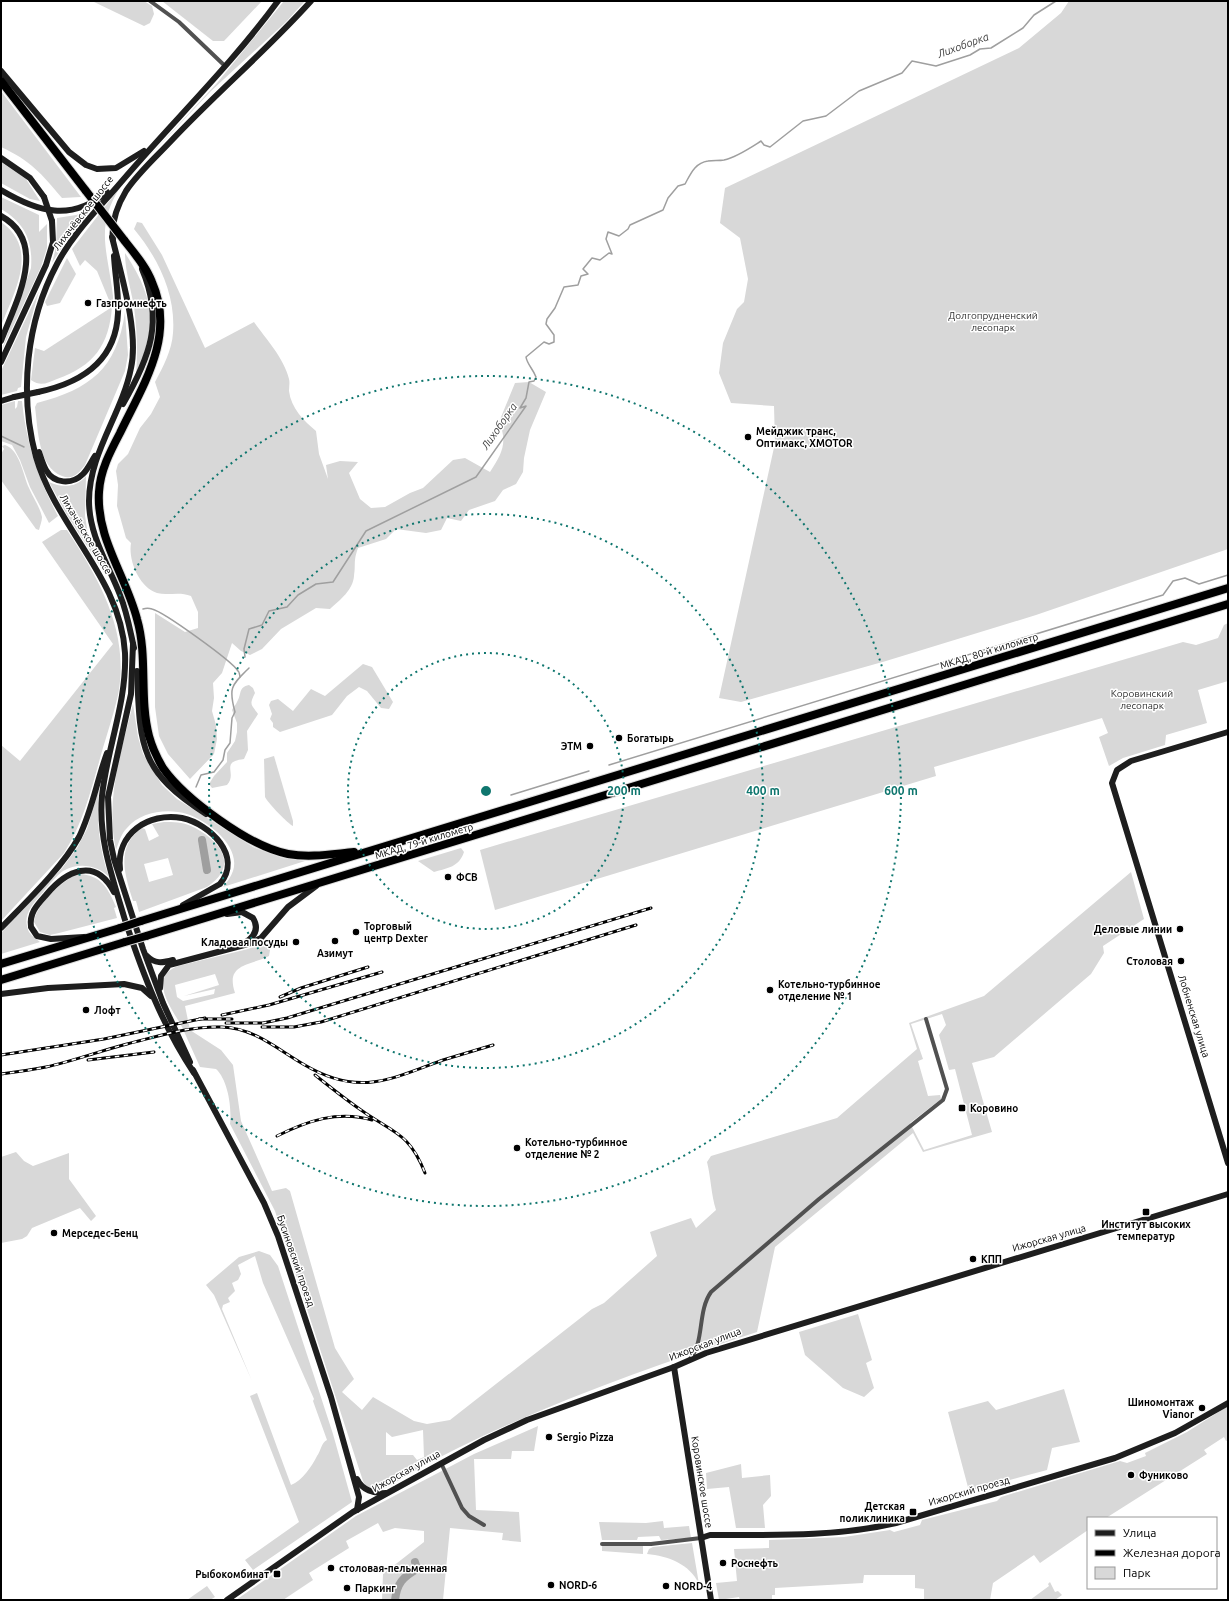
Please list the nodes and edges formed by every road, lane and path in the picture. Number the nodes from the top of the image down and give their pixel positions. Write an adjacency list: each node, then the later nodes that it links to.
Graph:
1 (150, 1): 4 (street)
2 (278, 1): 4 (main road, Лихачёвское шоссе)
3 (311, 1): 12 (main road)
4 (225, 66): 7 (main road, Лихачёвское шоссе)
5 (1, 71): 7 (main road)
6 (1, 81): 13 (highway, bridge)
7 (159, 138): 9 (main road, Лихачёвское шоссе)
8 (1, 158): 15 (main road, bridge)
9 (126, 175): 10 (main road); 18 (main road, Лихачёвское шоссе)
10 (1, 190)
11 (1, 216): 14 (main road)
12 (112, 237): 16 (main road, bridge); 17 (main road)
13 (136, 256): 17 (main road); 26 (highway)
14 (1, 341)
15 (1, 362)
16 (1, 400)
17 (112, 424): 19 (main road)
18 (32, 432): 19 (main road); 23 (main road, Лихачёвское шоссе)
19 (104, 439): 22 (main road)
20 (1228, 588): 25 (highway, МКАД, 80-й километр)
21 (1228, 604): 29 (highway, МКАД, 79-й километр)
22 (133, 644): 26 (main road); 28 (main road)
23 (114, 730): 30 (main road); 33 (main road)
24 (1228, 732): 43 (main road, Лобненская улица)
25 (755, 733): 27 (highway, МКАД, 79-й километр)
26 (230, 826): 27 (highway)
27 (369, 851): 31 (highway, МКАД, 79-й километр)
28 (121, 881): 31 (main road); 35 (main road)
29 (324, 882): 32 (highway, МКАД, 79-й километр); 40 (main road)
30 (121, 906): 34 (main road); 39 (main road)
31 (168, 913): 34 (highway, МКАД, 79-й километр, bridge)
32 (217, 914): 35 (main road); 37 (highway, МКАД, 79-й километр, bridge)
33 (1, 928)
34 (91, 937): 36 (highway, МКАД, 79-й километр)
35 (143, 949): 40 (main road)
36 (1, 964)
37 (1, 980)
38 (1, 994): 39 (main road)
39 (154, 1000): 42 (main road)
40 (164, 1003): 42 (main road)
41 (926, 1019): 45 (street)
42 (194, 1073): 49 (main road, Бусиновский проезд)
43 (1228, 1163)
44 (1228, 1194): 45 (main road, Ижорская улица)
45 (689, 1360): 46 (main road, Ижорская улица)
46 (674, 1367): 48 (main road, Ижорская улица); 53 (main road, Коровинское шоссе)
47 (1228, 1403): 53 (main road, Ижорский проезд)
48 (441, 1463): 50 (main road, Ижорская улица); 52 (street)
49 (351, 1467): 50 (main road); 51 (main road)
50 (389, 1492): 51 (main road, Ижорская улица)
51 (357, 1510): 55 (main road, Ижорская улица)
52 (484, 1525)
53 (701, 1538): 54 (street); 56 (main road, Коровинское шоссе)
54 (602, 1544)
55 (227, 1600)
56 (711, 1600)

